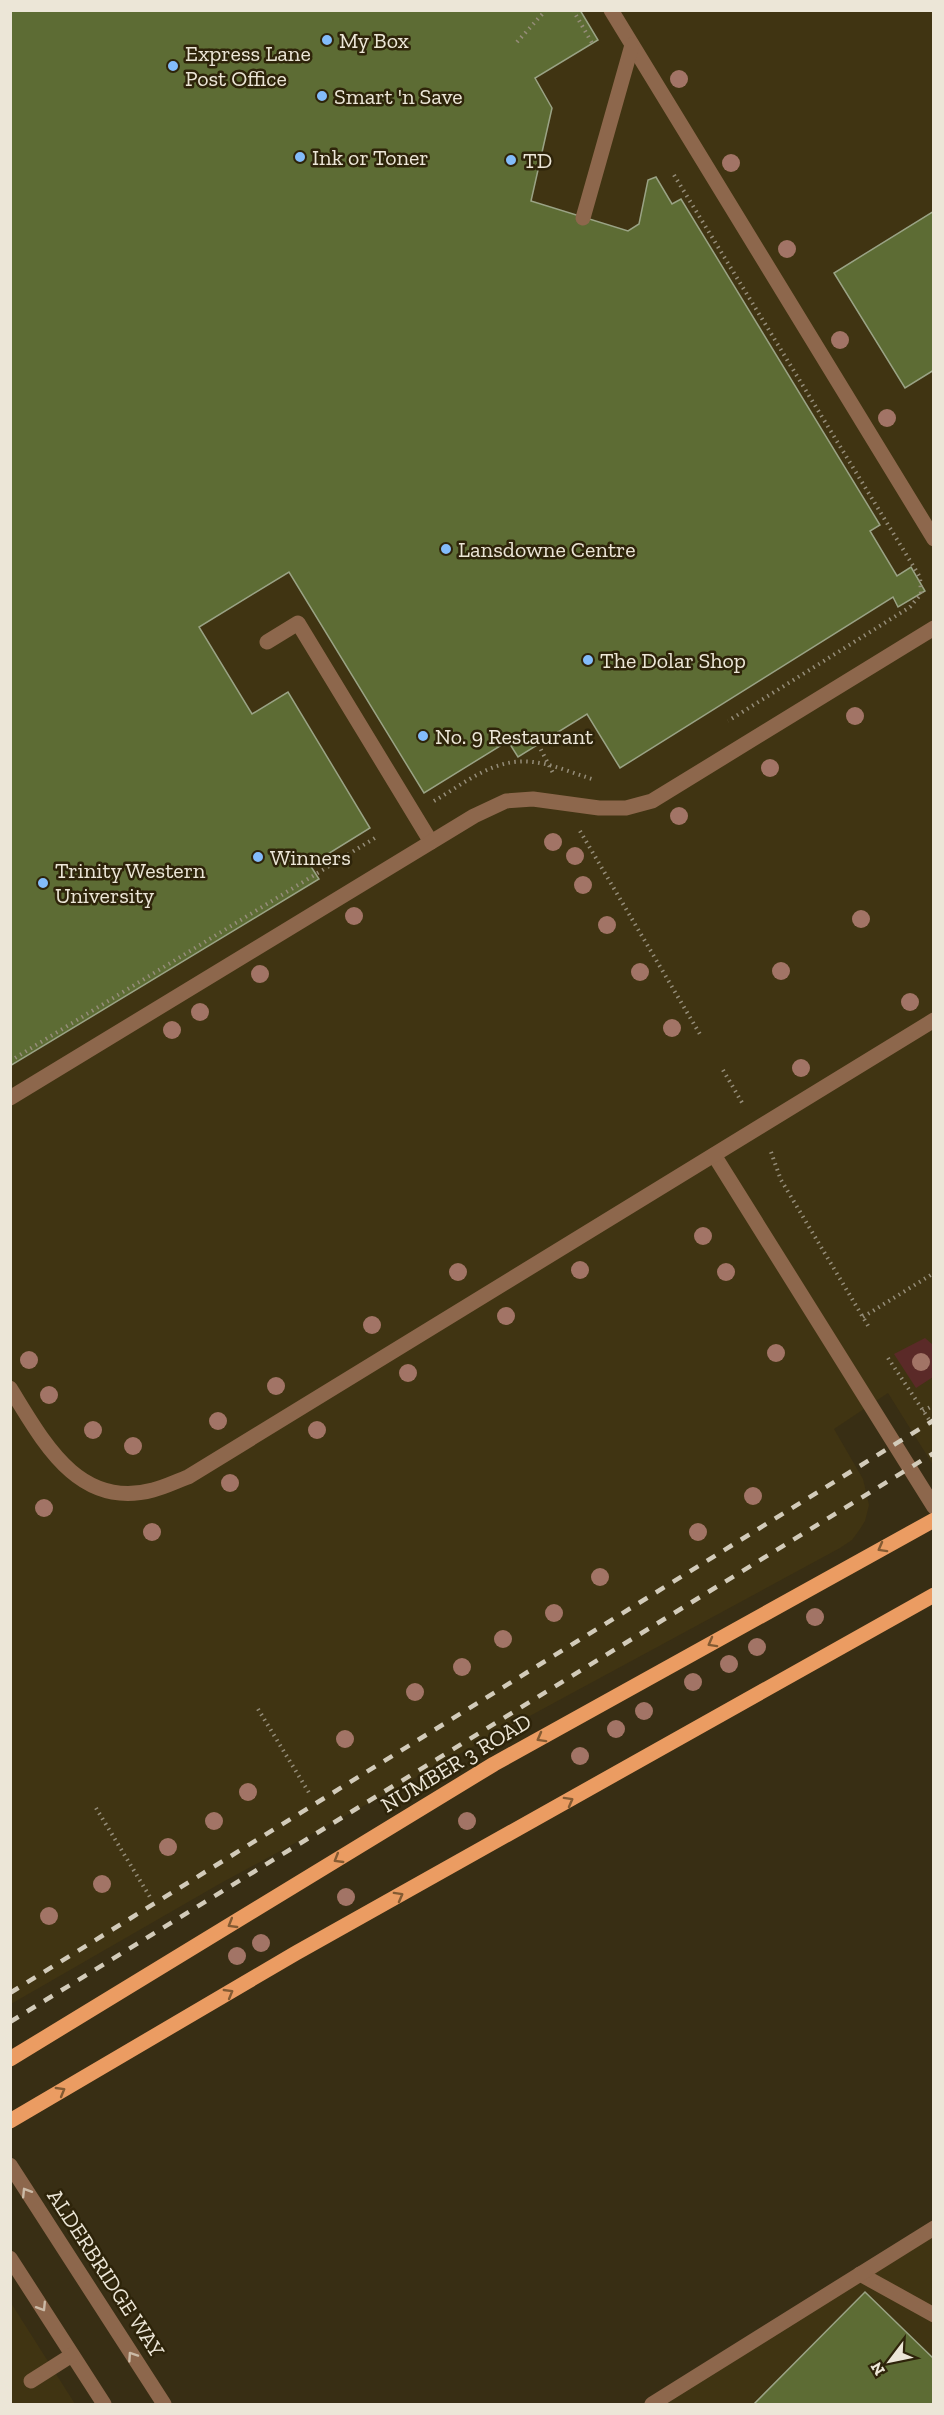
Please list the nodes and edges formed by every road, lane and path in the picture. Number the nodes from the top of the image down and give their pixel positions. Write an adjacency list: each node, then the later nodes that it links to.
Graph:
1 (546, 10): 4 (path)
2 (573, 10): 5 (path)
3 (611, 10): 6 (street)
4 (517, 42)
5 (592, 44)
6 (632, 45): 8 (street); 9 (street)
7 (674, 175): 12 (path)
8 (583, 218)
9 (933, 539)
10 (933, 628): 17 (street)
11 (267, 642): 19 (street)
12 (724, 723)
13 (538, 744): 14 (path)
14 (550, 766): 15 (path); 16 (path); 17 (path)
15 (592, 779)
16 (429, 804)
17 (568, 804): 19 (street); 21 (path)
18 (375, 838): 22 (path)
19 (431, 842): 24 (street)
20 (933, 1020): 27 (street)
21 (701, 1036)
22 (10, 1061)
23 (723, 1070): 25 (path)
24 (10, 1098)
25 (746, 1109)
26 (771, 1152): 29 (path)
27 (714, 1155): 32 (street); 36 (street)
28 (933, 1273): 29 (path)
29 (863, 1317): 30 (path)
30 (870, 1329)
31 (888, 1358): 34 (path)
32 (10, 1388)
33 (933, 1405): 34 (path)
34 (923, 1411): 35 (path)
35 (933, 1427)
36 (933, 1507)
37 (933, 1520): 43 (main road, NUMBER 3 ROAD, one-way to 43)
38 (933, 1595): 44 (main road, one-way to 38)
39 (258, 1709): 40 (path)
40 (312, 1796)
41 (96, 1808): 42 (path)
42 (150, 1897)
43 (10, 2060)
44 (10, 2121)
45 (10, 2165): 53 (street, ALDERBRIDGE WAY, one-way to 45)
46 (933, 2228): 48 (street)
47 (10, 2258): 50 (street, one-way to 50)
48 (860, 2274): 49 (street); 54 (street)
49 (933, 2315)
50 (72, 2355): 51 (street); 52 (street)
51 (31, 2381)
52 (104, 2404)
53 (164, 2404)
54 (652, 2404)

